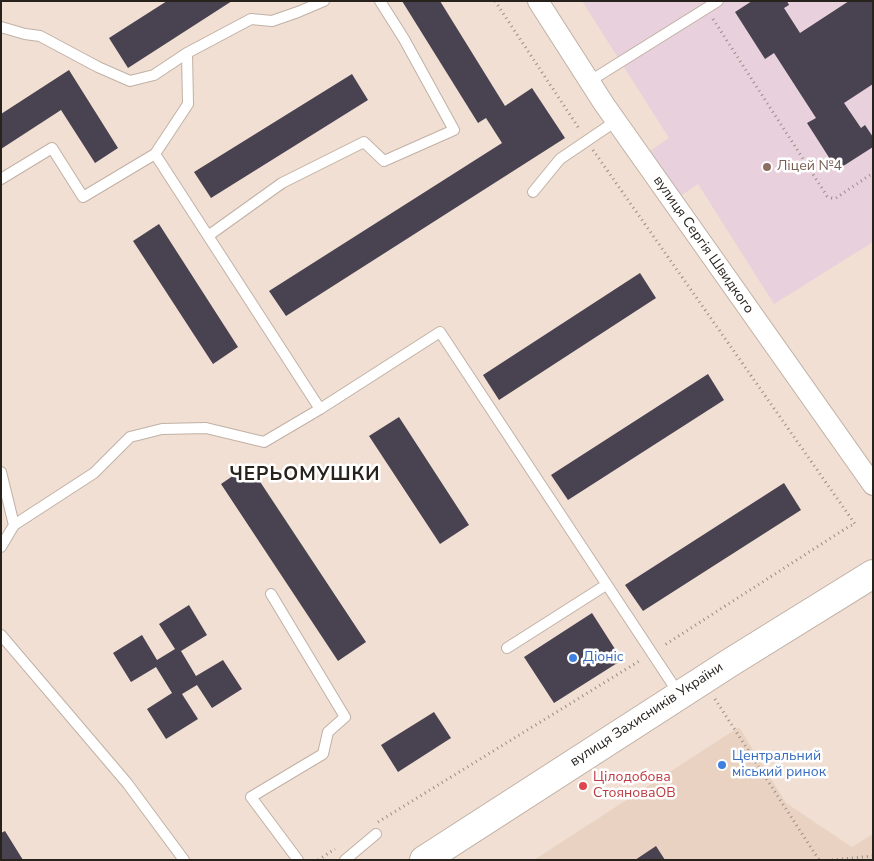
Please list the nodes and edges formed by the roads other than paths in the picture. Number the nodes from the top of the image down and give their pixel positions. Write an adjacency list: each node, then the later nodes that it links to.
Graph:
1 (324, 1): 6 (lane)
2 (380, 1): 12 (lane)
3 (538, 1): 7 (street, вулиця Сергія Швидкого)
4 (718, 1): 7 (lane)
5 (1, 27): 6 (lane)
6 (187, 53): 9 (lane)
7 (590, 82): 8 (street, вулиця Сергія Швидкого)
8 (616, 121): 11 (lane); 15 (street, вулиця Сергія Швидкого)
9 (155, 154): 10 (lane); 12 (lane)
10 (1, 180)
11 (533, 192)
12 (208, 236): 13 (lane)
13 (320, 409): 16 (lane); 19 (lane)
14 (1, 472): 16 (lane)
15 (873, 485)
16 (14, 525): 17 (lane)
17 (1, 547)
18 (873, 574): 23 (main road, вулиця Захисників України)
19 (606, 585): 22 (lane); 23 (lane)
20 (271, 594): 26 (lane)
21 (1, 635): 25 (lane)
22 (507, 648)
23 (679, 695): 28 (main road, вулиця Захисників України)
24 (376, 829): 27 (lane)
25 (184, 860)
26 (298, 860)
27 (345, 860)
28 (424, 860)

